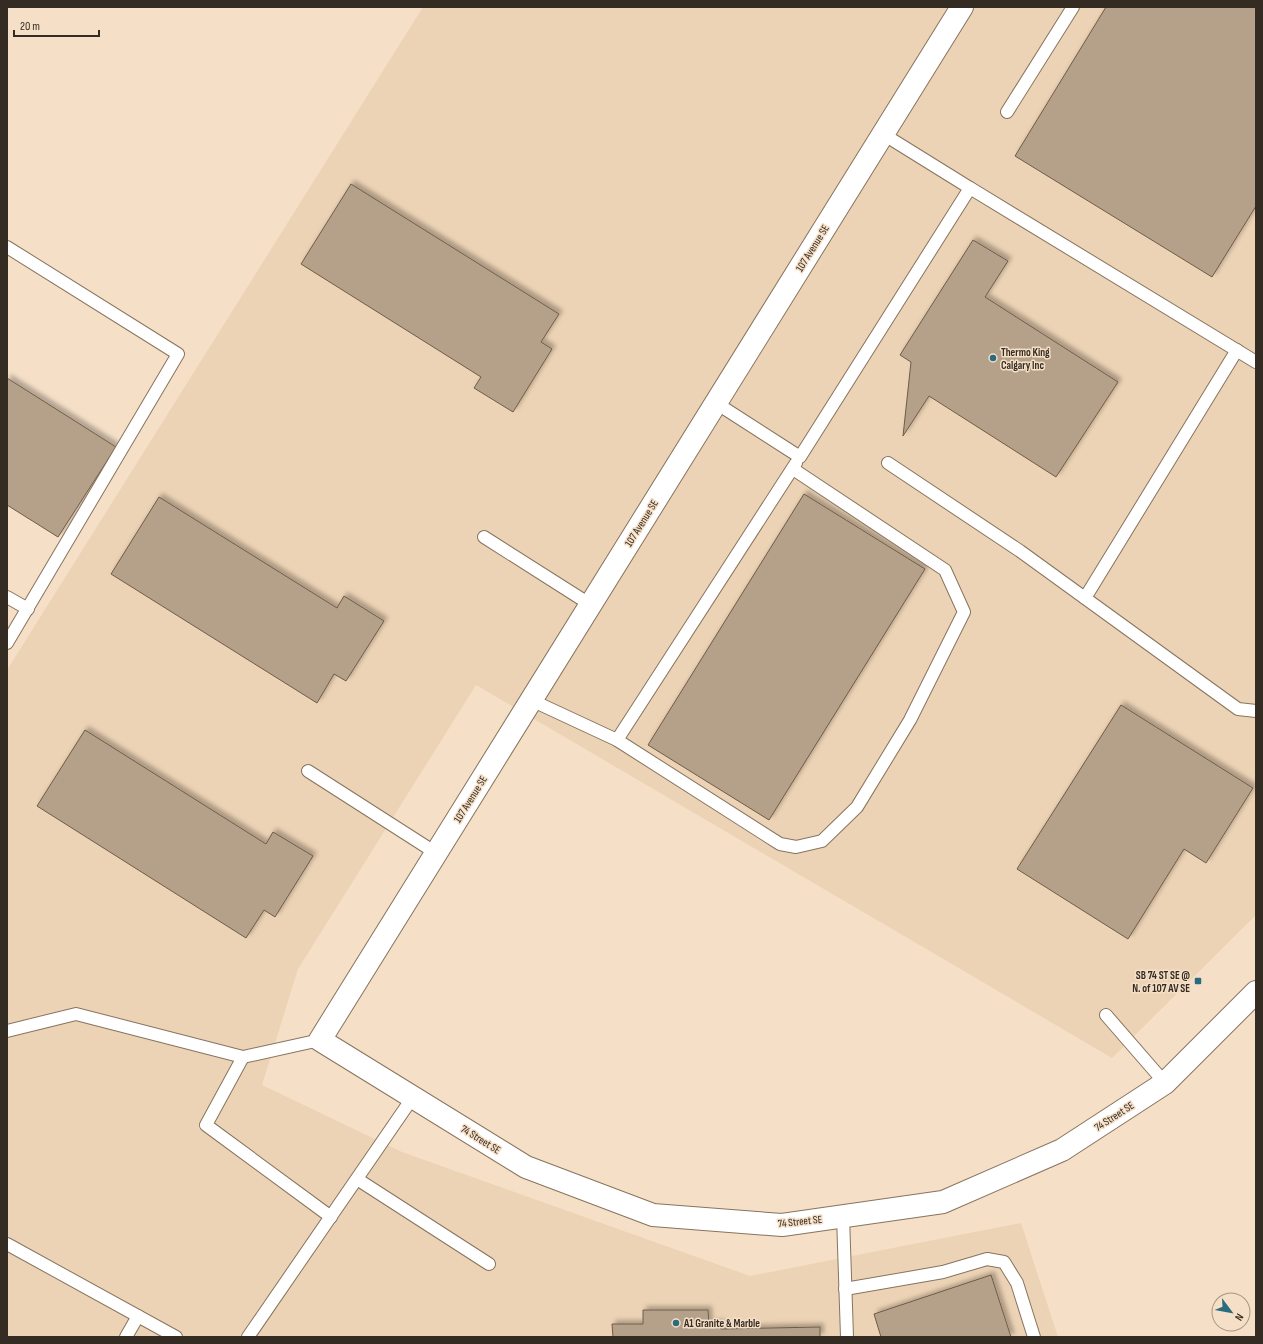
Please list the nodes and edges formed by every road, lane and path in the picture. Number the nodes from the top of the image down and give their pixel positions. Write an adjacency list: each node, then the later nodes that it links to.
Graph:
1 (962, 7): 4 (street, 107 Avenue SE)
2 (1073, 7): 3 (lane)
3 (1007, 112)
4 (883, 134): 5 (lane); 9 (street, 107 Avenue SE)
5 (970, 188): 7 (lane); 10 (lane)
6 (7, 247): 17 (lane)
7 (1237, 350): 8 (lane); 15 (lane)
8 (1256, 362)
9 (716, 403): 10 (lane); 16 (street, 107 Avenue SE)
10 (800, 457): 12 (lane)
11 (888, 463): 15 (lane)
12 (793, 470): 21 (lane); 21 (lane)
13 (484, 537): 16 (lane)
14 (7, 597): 17 (lane)
15 (1086, 598): 20 (lane)
16 (591, 605): 19 (street, 107 Avenue SE)
17 (28, 609): 18 (lane)
18 (7, 643)
19 (531, 700): 21 (lane); 23 (street, 107 Avenue SE)
20 (1256, 712)
21 (617, 740)
22 (308, 771): 23 (lane)
23 (436, 853): 27 (street, 107 Avenue SE)
24 (1256, 992): 29 (street, 74 Street SE)
25 (1106, 1015): 29 (lane)
26 (7, 1031): 28 (lane)
27 (320, 1040): 28 (lane); 30 (street, 74 Street SE)
28 (243, 1056): 33 (lane)
29 (1165, 1083): 32 (street, 74 Street SE)
30 (413, 1097): 31 (lane); 32 (street, 74 Street SE)
31 (357, 1179): 33 (lane); 35 (lane)
32 (843, 1216): 36 (lane)
33 (331, 1217): 40 (lane)
34 (7, 1244): 37 (lane)
35 (489, 1264)
36 (845, 1290): 41 (lane); 42 (lane)
37 (138, 1316): 38 (lane); 39 (lane)
38 (126, 1337)
39 (176, 1337)
40 (248, 1337)
41 (847, 1337)
42 (1034, 1337)

